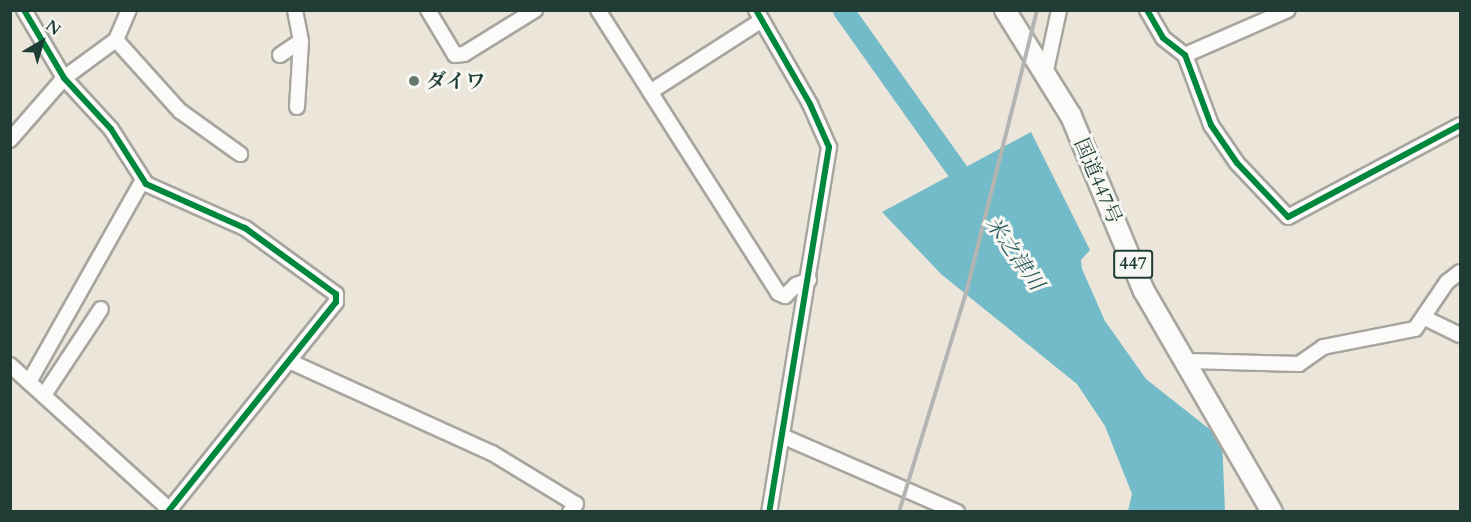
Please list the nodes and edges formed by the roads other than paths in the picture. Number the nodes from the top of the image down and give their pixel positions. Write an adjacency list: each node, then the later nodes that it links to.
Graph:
1 (24, 10): 17 (street)
2 (129, 10): 12 (street)
3 (296, 10): 13 (street)
4 (428, 10): 5 (street)
5 (535, 10)
6 (598, 10): 18 (street)
7 (1005, 10): 16 (highway, 国道447号 / 447)
8 (1059, 10): 16 (street)
9 (1148, 10): 15 (street)
10 (1288, 10): 15 (street)
11 (759, 15): 18 (street); 25 (street)
12 (116, 40): 17 (street); 22 (street)
13 (301, 41): 14 (street); 19 (street)
14 (280, 55)
15 (1185, 55): 20 (street)
16 (1045, 75): 30 (highway, 国道447号 / 447)
17 (64, 78): 21 (street); 23 (street)
18 (650, 92): 25 (street)
19 (297, 107)
20 (1461, 125)
21 (10, 140)
22 (240, 154)
23 (143, 180): 29 (street); 32 (street)
24 (1461, 272): 27 (street)
25 (809, 280): 34 (street)
26 (101, 309): 33 (street)
27 (1425, 318): 28 (street); 30 (street)
28 (1461, 335)
29 (288, 361): 35 (street); 36 (street)
30 (1189, 361): 39 (highway, 国道447号 / 447)
31 (10, 365): 32 (street)
32 (29, 382): 33 (street)
33 (44, 395): 35 (street)
34 (782, 436): 37 (street); 38 (street)
35 (170, 511)
36 (570, 512)
37 (769, 512)
38 (957, 512)
39 (1272, 512)

